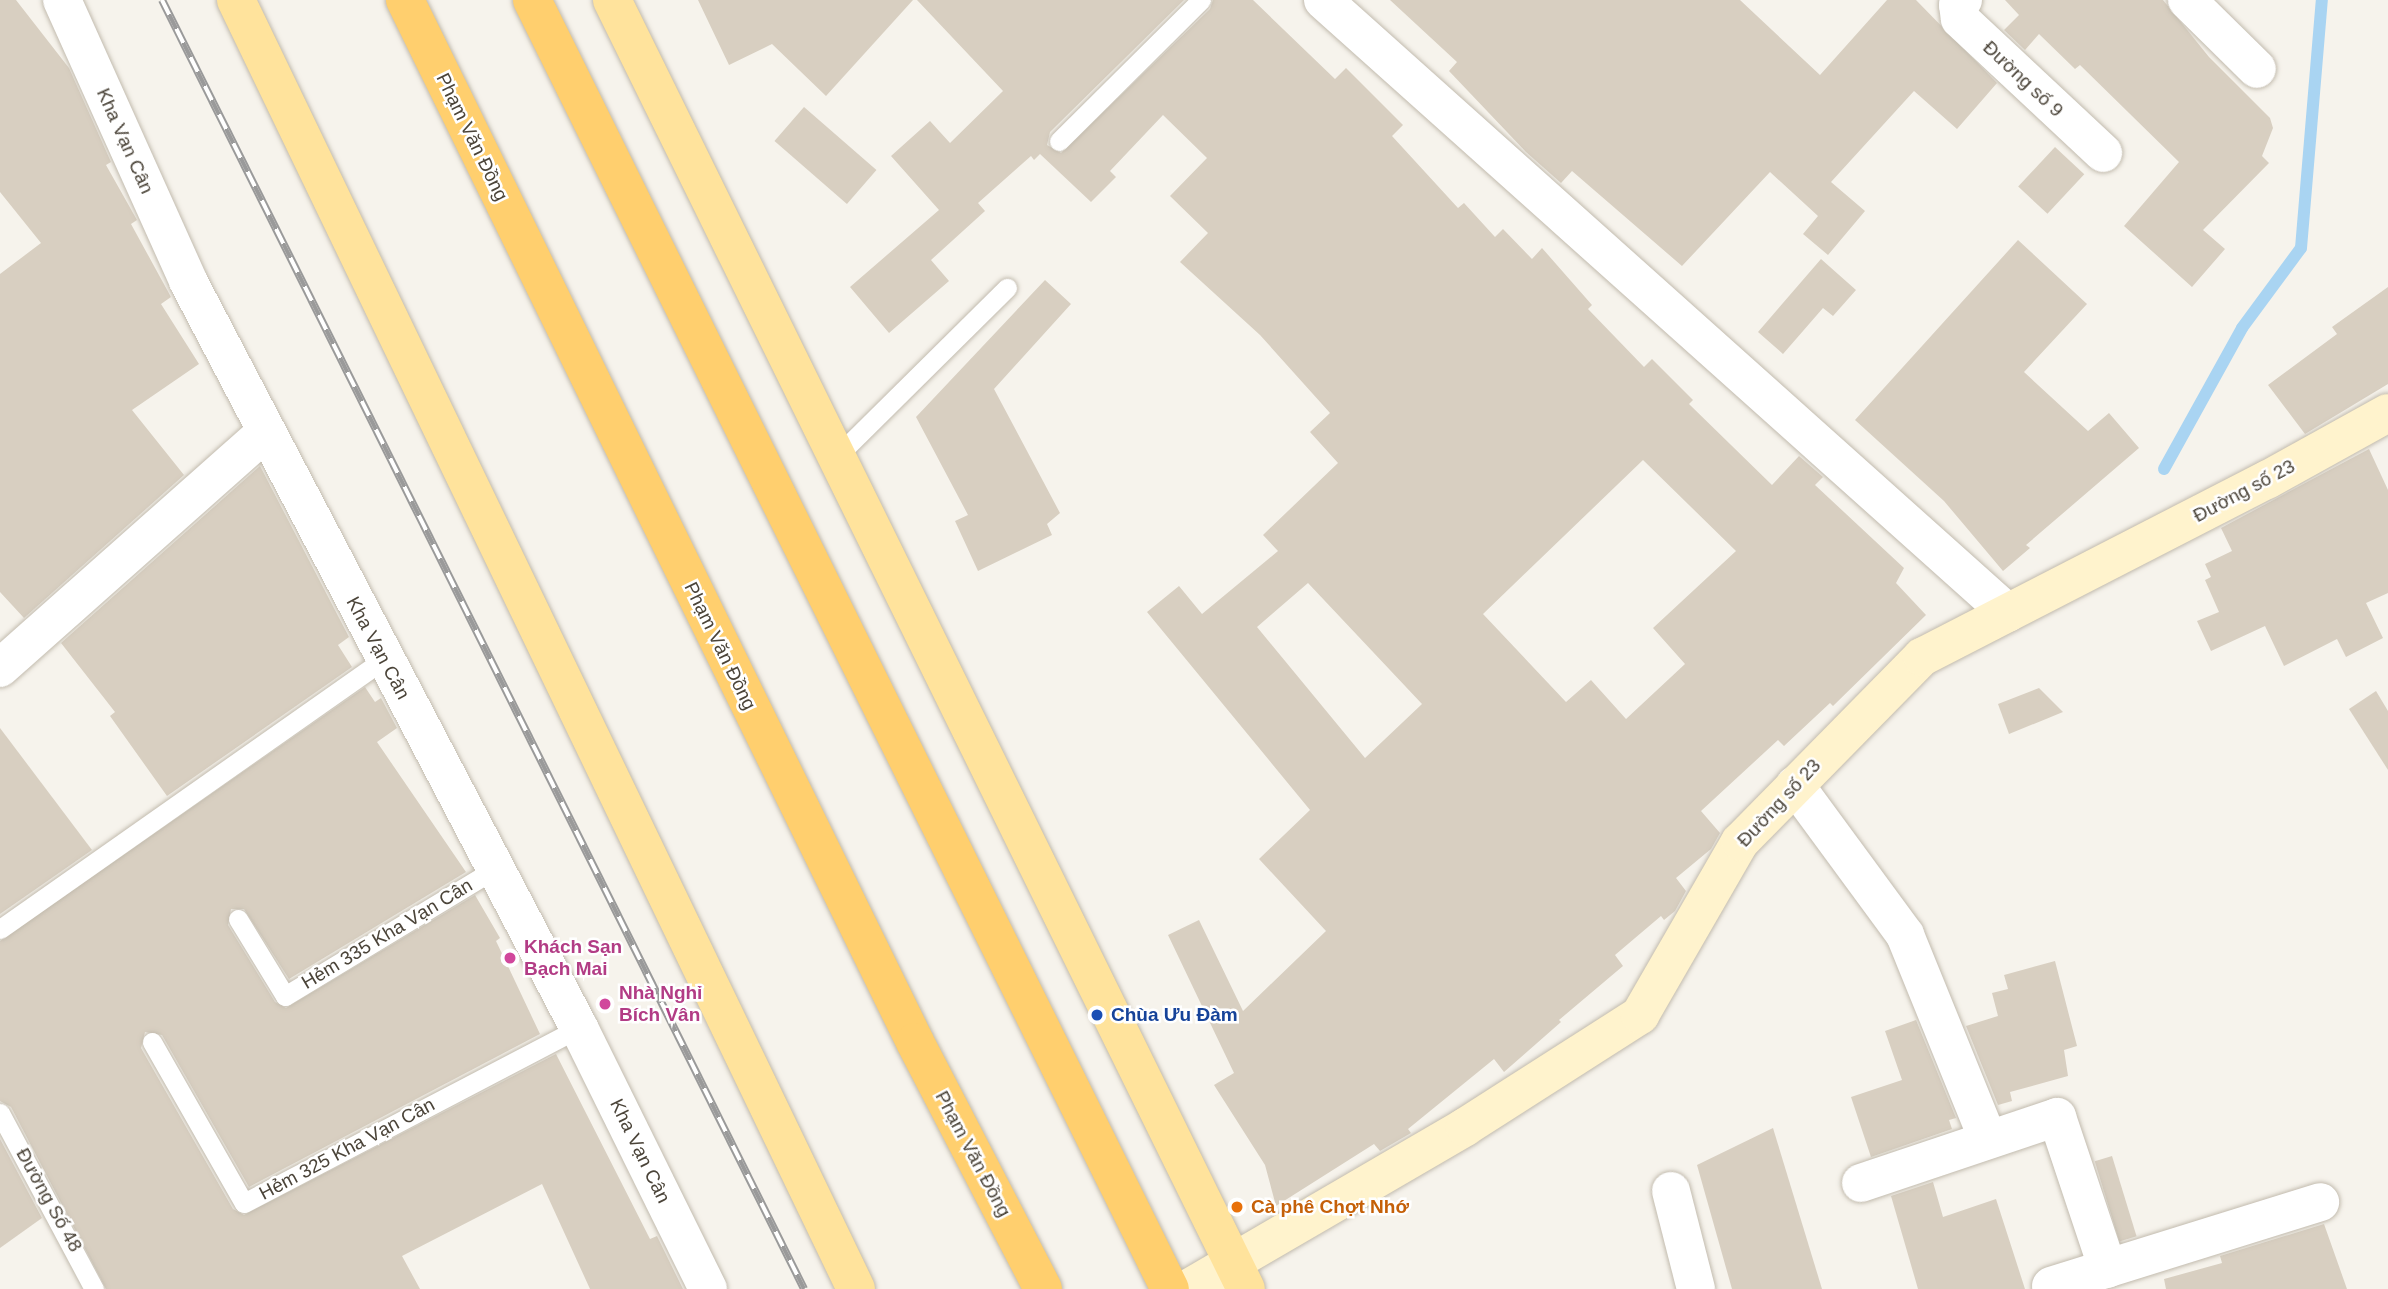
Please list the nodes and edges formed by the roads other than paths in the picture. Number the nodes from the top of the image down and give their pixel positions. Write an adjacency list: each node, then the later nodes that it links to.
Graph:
1 (62, 0): 15 (street, Kha Vạn Cân)
2 (236, 0): 36 (main road)
3 (405, 0): 37 (highway, Phạm Văn Đồng)
4 (532, 0): 38 (highway)
5 (611, 0): 16 (main road)
6 (1201, 0): 11 (lane)
7 (1323, 0): 17 (street)
8 (1963, 0): 12 (street, Đường số 9)
9 (2188, 0): 10 (street)
10 (2257, 69)
11 (1059, 141)
12 (2103, 153)
13 (1007, 288): 16 (lane)
14 (2388, 413): 17 (street, Đường số 23)
15 (265, 433): 18 (street, Kha Vạn Cân); 19 (street)
16 (835, 458): 32 (main road)
17 (2008, 612): 20 (street, Đường số 23)
18 (384, 659): 21 (street, Kha Vạn Cân); 23 (lane)
19 (0, 668)
20 (1795, 785): 27 (street); 32 (street, Đường số 23)
21 (495, 869): 22 (lane, Hẻm 335 Kha Vạn Cân); 24 (street, Kha Vạn Cân)
22 (238, 919)
23 (0, 929)
24 (579, 1028): 25 (lane, Hẻm 325 Kha Vạn Cân); 35 (street, Kha Vạn Cân)
25 (152, 1042)
26 (0, 1113): 34 (lane, Đường Số 48)
27 (1987, 1137): 28 (street); 31 (street)
28 (1861, 1182)
29 (1671, 1191): 40 (street)
30 (2320, 1202): 31 (street)
31 (2108, 1269): 33 (street)
32 (1239, 1275): 39 (street, Đường số 23)
33 (2051, 1286)
34 (94, 1289)
35 (708, 1289)
36 (856, 1289)
37 (1043, 1289)
38 (1170, 1289)
39 (1188, 1289)
40 (1696, 1289)

